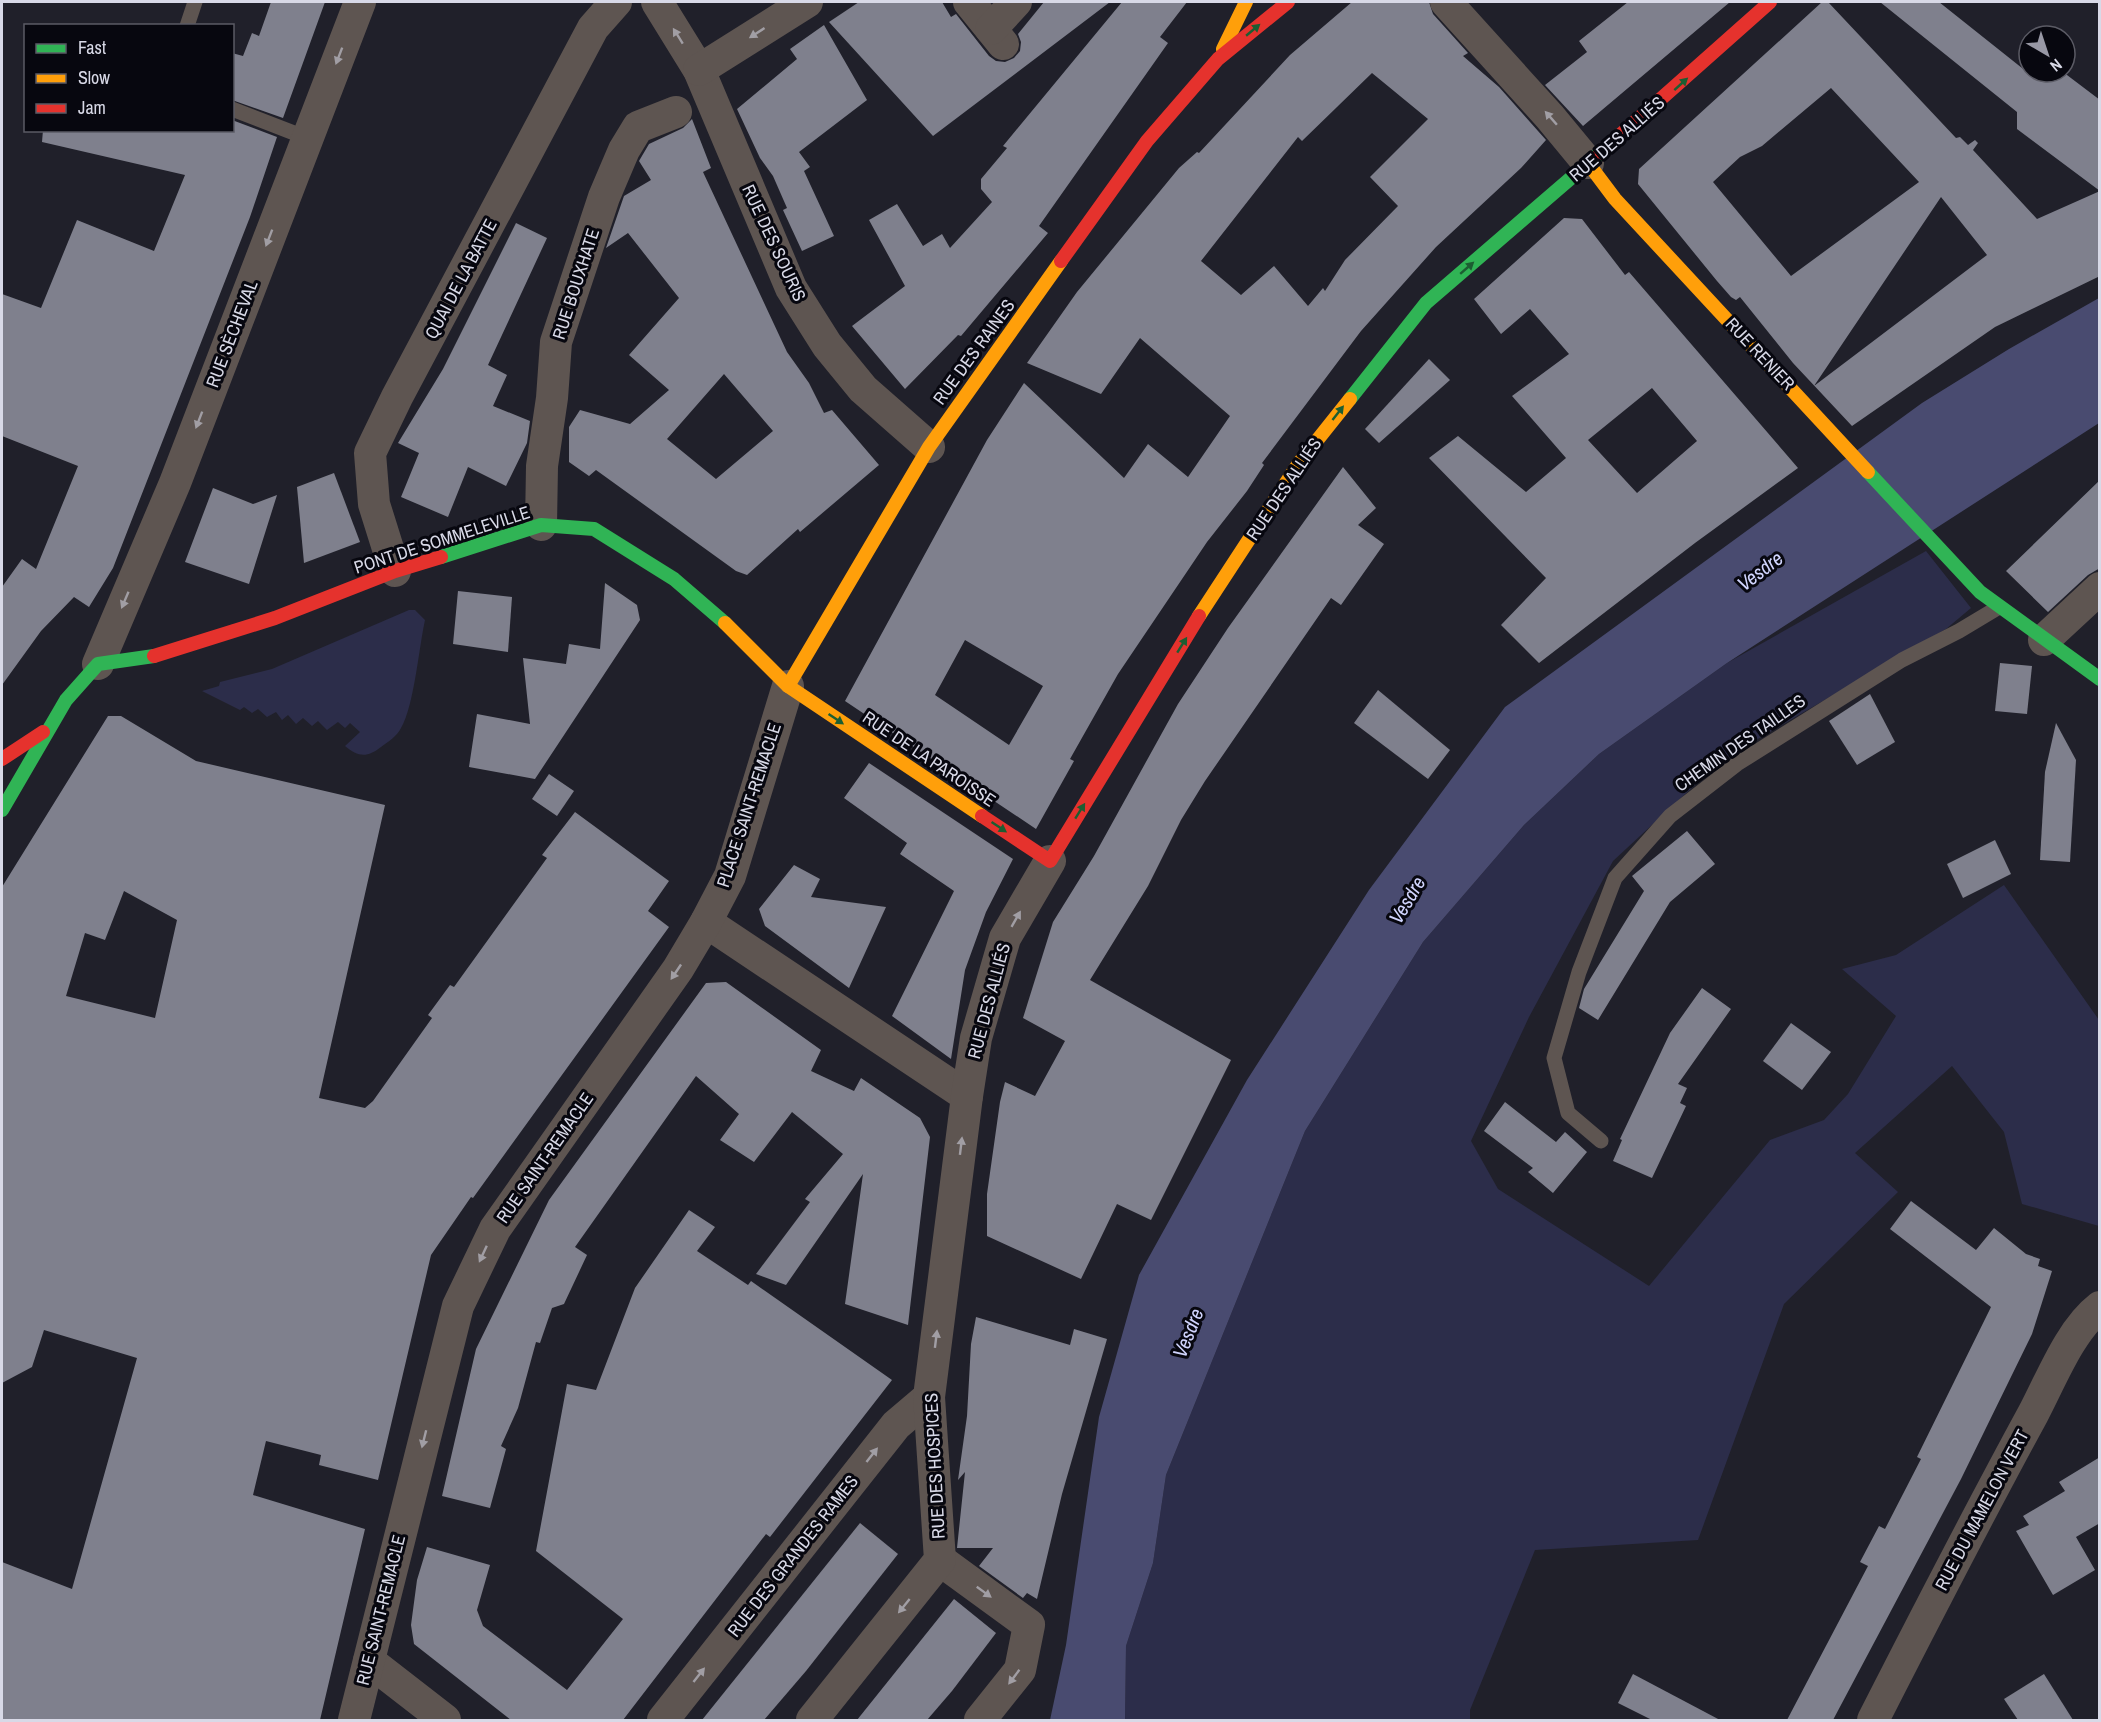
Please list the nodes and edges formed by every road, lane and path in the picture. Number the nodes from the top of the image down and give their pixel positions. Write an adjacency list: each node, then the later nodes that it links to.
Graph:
1 (195, 2): 12 (lane)
2 (360, 2): 17 (street, RUE SÈCHEVAL, one-way to 17)
3 (616, 2): 21 (street, QUAI DE LA BATTE)
4 (657, 2): 14 (street, RUE DES SOURIS, one-way to 4)
5 (807, 2): 14 (street, one-way to 14)
6 (969, 2): 7 (street)
7 (1016, 2)
8 (1246, 2): 13 (street, RUE DES RAINES)
9 (1288, 2): 13 (street, RUE DES RAINES, one-way to 9)
10 (1446, 2): 18 (street, RUE RENIER, one-way to 10)
11 (1770, 2): 18 (street, RUE DES ALLIÉS, one-way to 11)
12 (189, 24)
13 (1218, 59): 19 (street, RUE DES RAINES)
14 (699, 70): 19 (street, RUE DES SOURIS)
15 (234, 110): 17 (lane)
16 (676, 112): 20 (street, RUE BOUXHATE)
17 (307, 138): 25 (street, RUE SÈCHEVAL, one-way to 25)
18 (1588, 163): 23 (street, RUE RENIER); 31 (street, RUE DES ALLIÉS, one-way to 18)
19 (929, 447): 27 (street, RUE DES RAINES)
20 (541, 525): 21 (street, PONT DE SOMMELEVILLE); 27 (street, PONT DE SOMMELEVILLE)
21 (395, 571): 25 (street, PONT DE SOMMELEVILLE)
22 (2100, 588): 24 (street)
23 (1999, 607): 24 (street, RUE RENIER); 34 (lane, CHEMIN DES TAILLES)
24 (2044, 640): 26 (street, RUE RENIER)
25 (98, 664): 28 (street)
26 (2100, 680)
27 (788, 686): 31 (street, RUE DE LA PAROISSE, one-way to 31); 32 (street, PLACE SAINT-REMACLE)
28 (47, 729): 29 (street); 30 (street)
29 (2, 759)
30 (2, 810)
31 (1050, 861): 33 (street, RUE DES ALLIÉS, one-way to 31)
32 (706, 922): 33 (street); 38 (street, RUE SAINT-REMACLE, one-way to 38)
33 (967, 1096): 36 (street, RUE DES HOSPICES, one-way to 33)
34 (1601, 1140)
35 (2100, 1307): 44 (street, RUE DU MAMELON VERT)
36 (929, 1397): 37 (street, RUE DES HOSPICES); 41 (street, RUE DES GRANDES RAMES, one-way to 36)
37 (940, 1560): 42 (street, RUE DES HOSPICES, one-way to 42); 43 (street, one-way to 43)
38 (369, 1660): 39 (street, RUE SAINT-REMACLE); 40 (street)
39 (354, 1720)
40 (445, 1720)
41 (663, 1720)
42 (812, 1720)
43 (980, 1720)
44 (1873, 1720)

